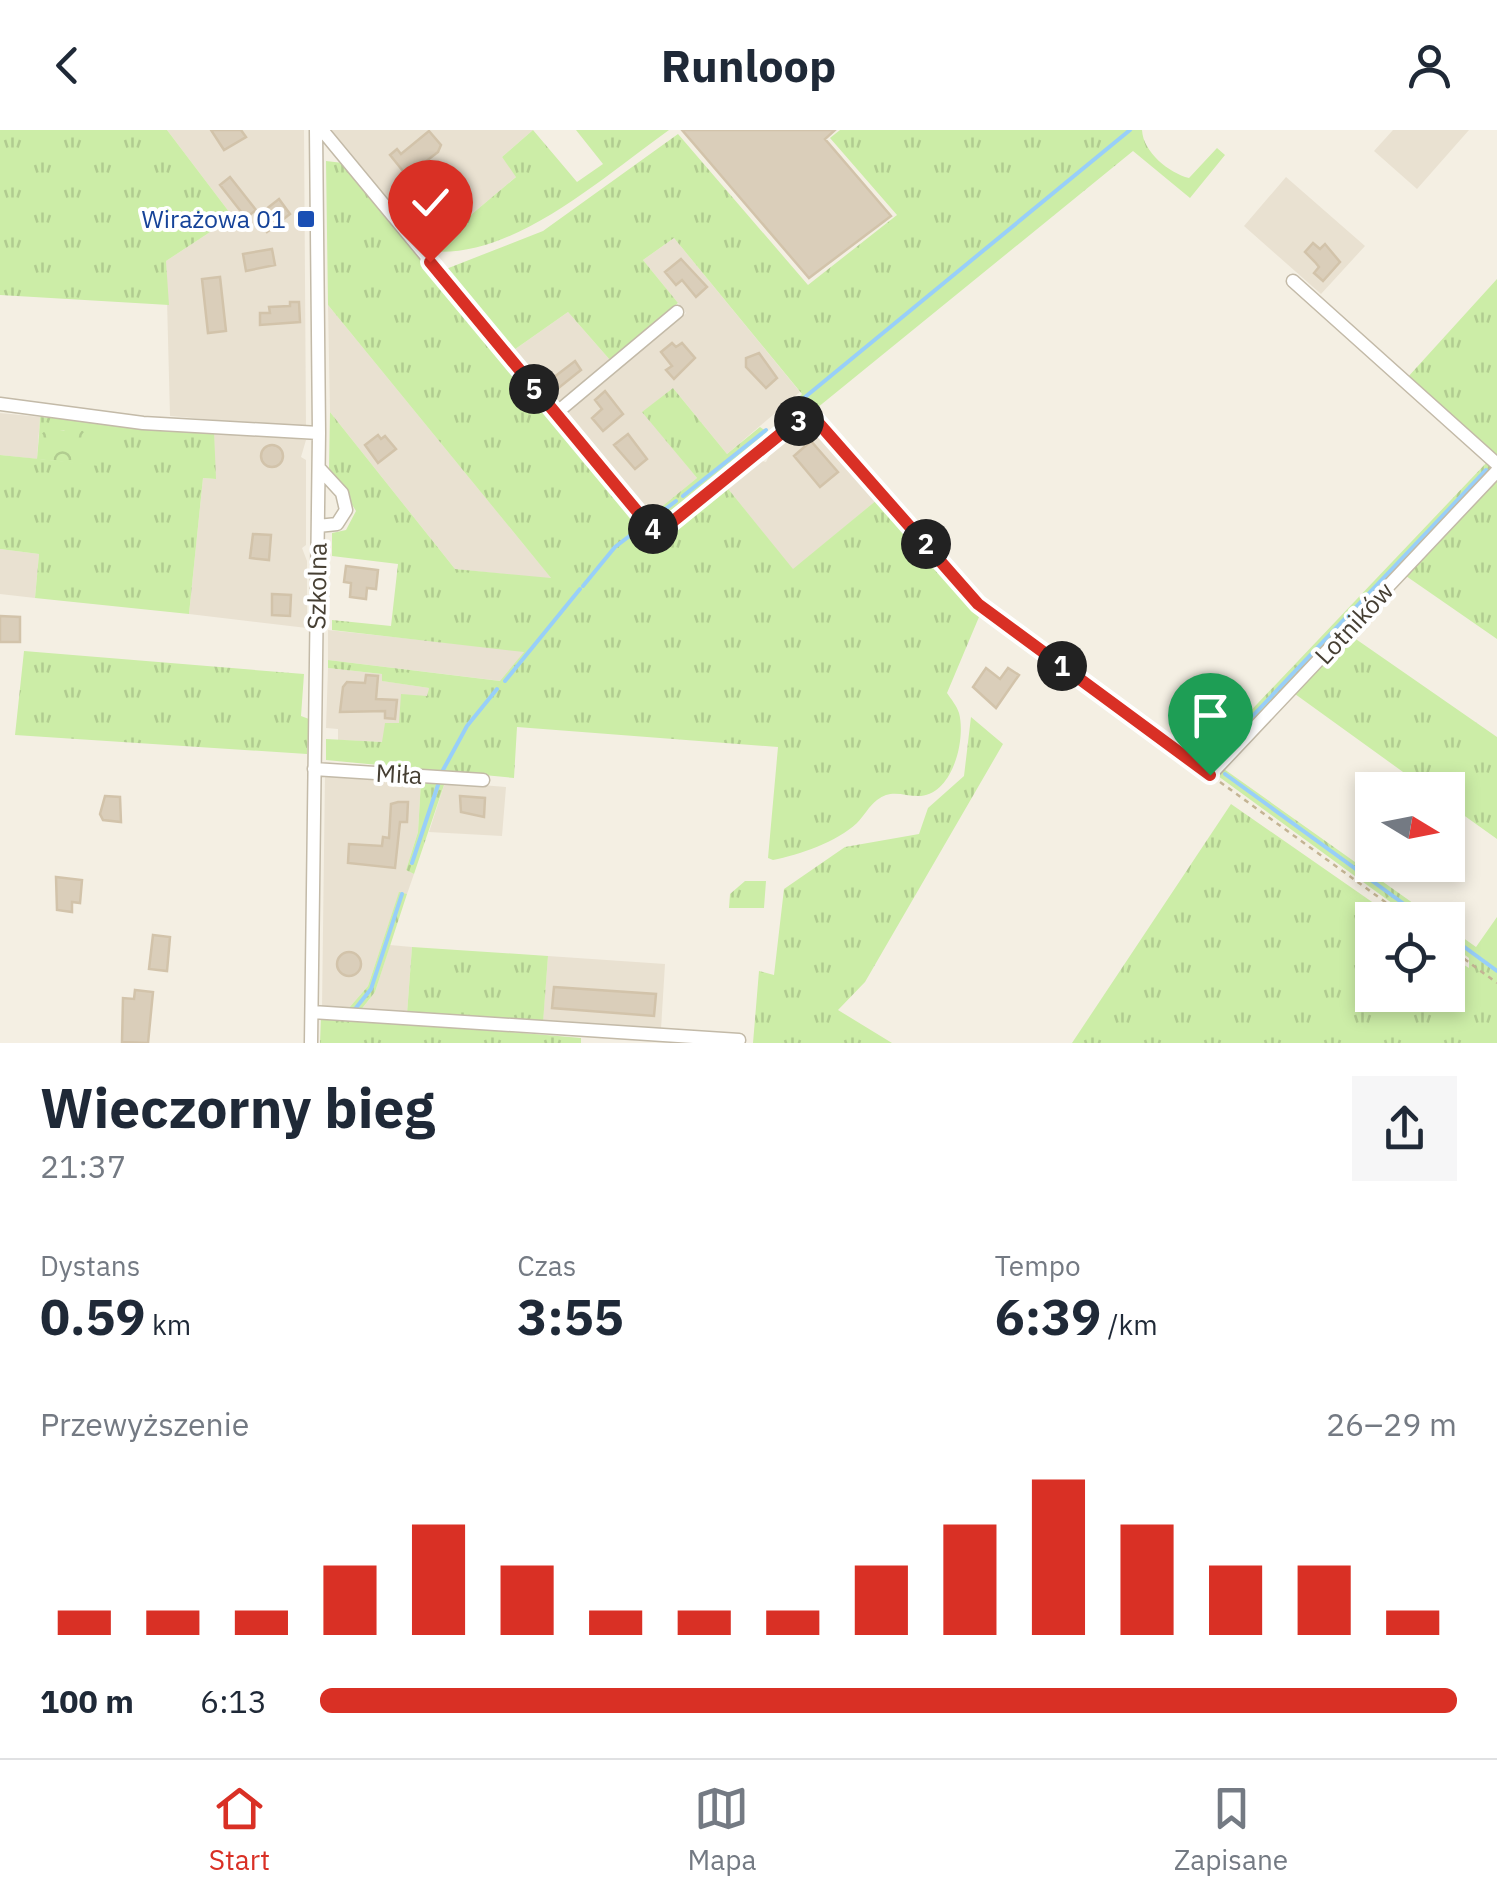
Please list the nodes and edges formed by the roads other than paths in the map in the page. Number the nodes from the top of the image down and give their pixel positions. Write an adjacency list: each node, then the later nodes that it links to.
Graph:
1 (319, 130): 5 (street); 6 (street, Szkolna)
2 (1294, 282): 7 (street)
3 (677, 312): 5 (street)
4 (0, 404): 6 (street)
5 (554, 414): 7 (street, Lotników)
6 (320, 433): 8 (street, Szkolna)
7 (1497, 467)
8 (319, 468): 9 (street, Szkolna); 9 (street)
9 (318, 526): 10 (street, Szkolna)
10 (314, 769): 11 (street, Miła); 12 (street, Szkolna)
11 (483, 780)
12 (312, 1012): 13 (street); 14 (street, Szkolna)
13 (739, 1040)
14 (311, 1043)

